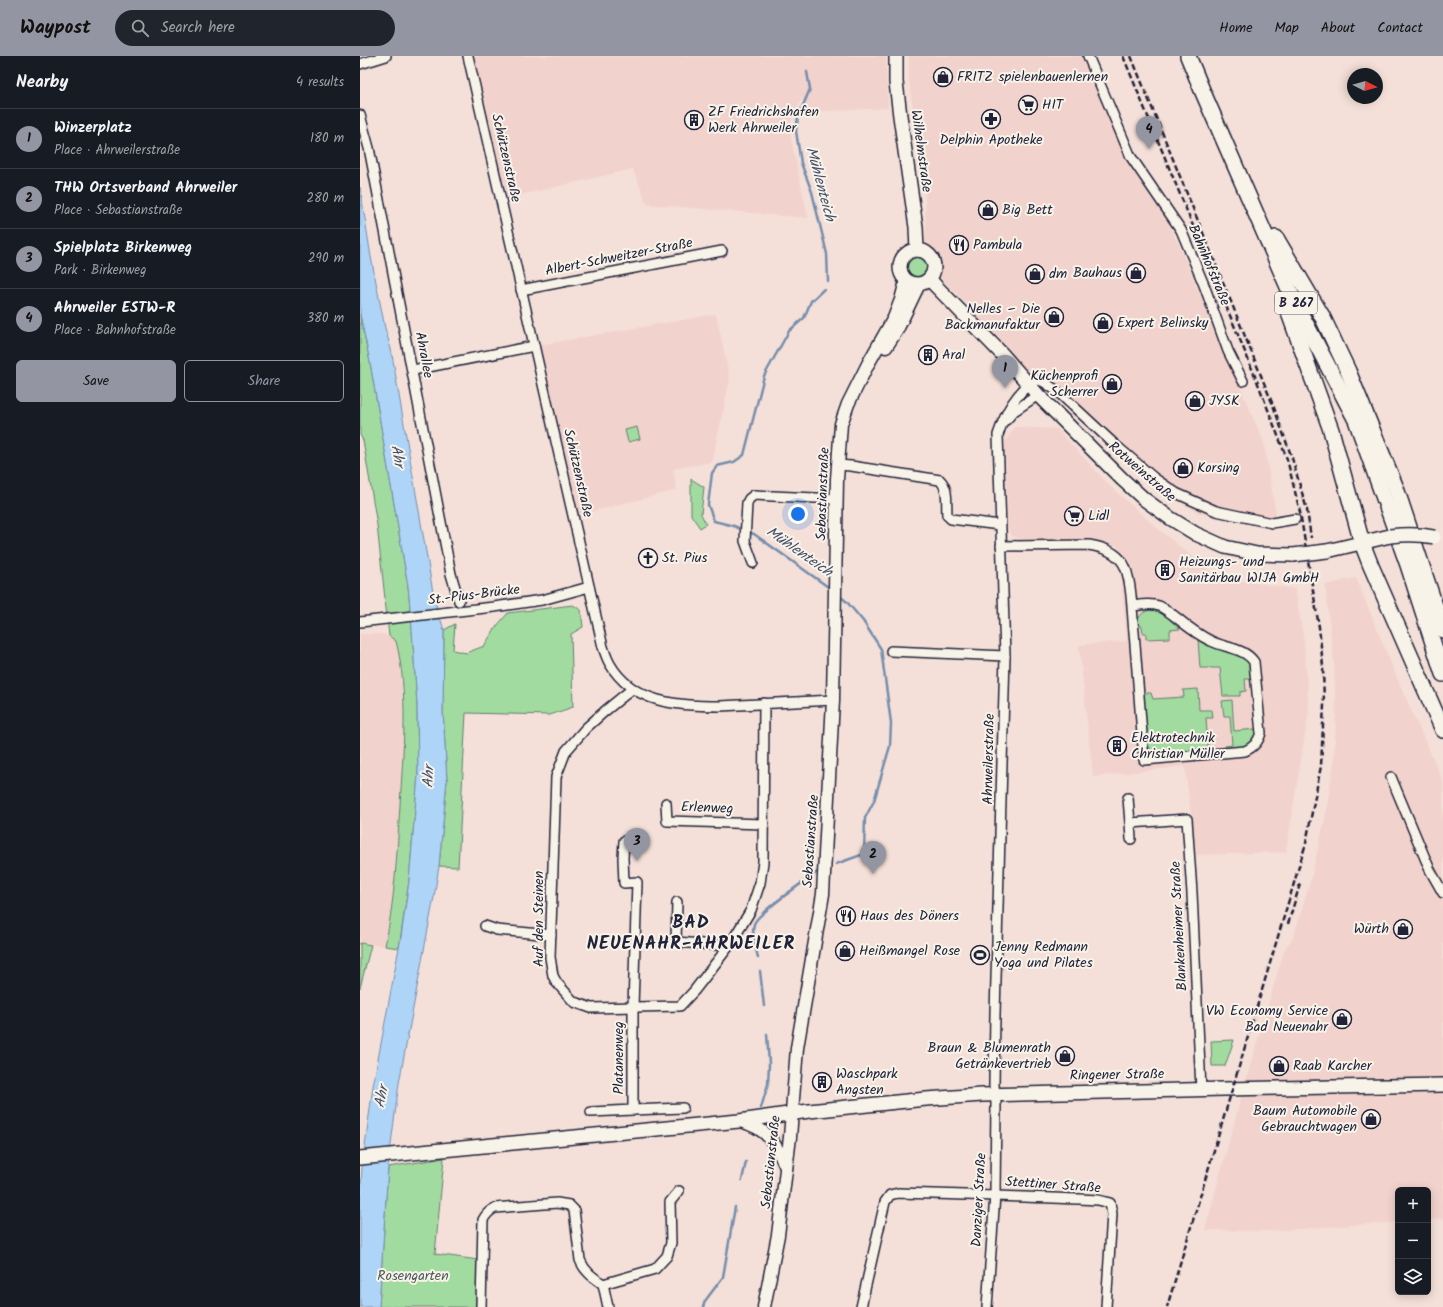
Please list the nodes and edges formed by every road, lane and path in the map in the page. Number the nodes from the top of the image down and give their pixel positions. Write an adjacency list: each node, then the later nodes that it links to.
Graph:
1 (386, 56): 6 (street)
2 (468, 56): 13 (street, Schützenstraße)
3 (896, 56): 9 (main road, Wilhelmstraße)
4 (1088, 56): 17 (street, Bahnhofstraße)
5 (1188, 56): 8 (main road, B 267)
6 (360, 64)
7 (360, 115): 16 (street, Ahrallee)
8 (1243, 183): 26 (main road, B 267); 33 (main road, B 267); 36 (main road, B 267)
9 (917, 250): 11 (main road); 12 (main road)
10 (722, 251): 13 (street, Albert-Schweitzer-Straße)
11 (906, 279): 12 (main road); 14 (street, Sebastianstraße)
12 (924, 281): 14 (street, Sebastianstraße); 18 (main road, Rotweinstraße)
13 (521, 290): 15 (street, Schützenstraße)
14 (893, 328): 21 (street, Sebastianstraße)
15 (534, 346): 16 (street); 29 (street, Schützenstraße)
16 (412, 370): 30 (street, Ahrallee)
17 (1244, 381)
18 (1028, 385): 19 (main road, Rotweinstraße); 20 (street, Ahrweilerstraße); 23 (street, Rotweinstraße)
19 (1038, 395): 20 (street); 26 (main road, Rotweinstraße, bridge)
20 (1001, 425): 24 (street, Ahrweilerstraße)
21 (838, 465): 22 (street, Sebastianstraße); 24 (street)
22 (837, 499): 28 (street); 38 (street, Sebastianstraße)
23 (1295, 519)
24 (1000, 525): 27 (street, Ahrweilerstraße)
25 (1439, 538): 26 (main road, Rotweinstraße, bridge)
26 (1362, 543): 40 (main road)
27 (1001, 546): 31 (street); 35 (street, Ahrweilerstraße)
28 (753, 563)
29 (590, 587): 32 (street, St.-Pius-Brücke); 37 (street, Schützenstraße)
30 (459, 601)
31 (1132, 606): 31 (street)
32 (360, 622)
33 (1443, 630)
34 (891, 651): 35 (street)
35 (1005, 656): 56 (street, Ahrweilerstraße)
36 (1443, 674)
37 (632, 689): 39 (street, Schützenstraße); 51 (street, Auf den Steinen)
38 (833, 700): 39 (street, Schützenstraße); 60 (street, Sebastianstraße)
39 (764, 703): 45 (street, Auf den Steinen)
40 (1443, 730)
41 (1391, 777): 48 (street)
42 (1128, 798): 44 (street)
43 (666, 803): 45 (street, Erlenweg)
44 (1130, 823): 46 (street); 55 (street, Blankenheimer Straße)
45 (764, 824): 52 (street, Auf den Steinen)
46 (1131, 839)
47 (624, 841): 53 (street, Platanenweg)
48 (1443, 893)
49 (676, 902): 52 (street)
50 (486, 926): 51 (street)
51 (552, 935): 53 (street, Auf den Steinen)
52 (729, 946): 53 (street, Auf den Steinen)
53 (634, 1007): 58 (street, Platanenweg)
54 (1443, 1085): 55 (main road, Ringener Straße)
55 (1201, 1090): 56 (main road, Ringener Straße)
56 (995, 1094): 60 (main road, Ringener Straße); 65 (street, Danziger Straße)
57 (683, 1108): 58 (street, Platanenweg)
58 (634, 1110): 59 (street, Platanenweg)
59 (591, 1112)
60 (792, 1113): 61 (main road, Ringener Straße); 63 (street, Sebastianstraße)
61 (740, 1120): 62 (main road, Ringener Straße); 63 (street)
62 (360, 1158)
63 (787, 1168): 69 (street, Sebastianstraße)
64 (679, 1191): 66 (street)
65 (995, 1195): 70 (street, Stettiner Straße); 71 (street, Danziger Straße); 72 (street, Stettiner Straße)
66 (603, 1284): 67 (street); 68 (street)
67 (481, 1307)
68 (608, 1307)
69 (764, 1307)
70 (861, 1307)
71 (987, 1307)
72 (1106, 1307)

